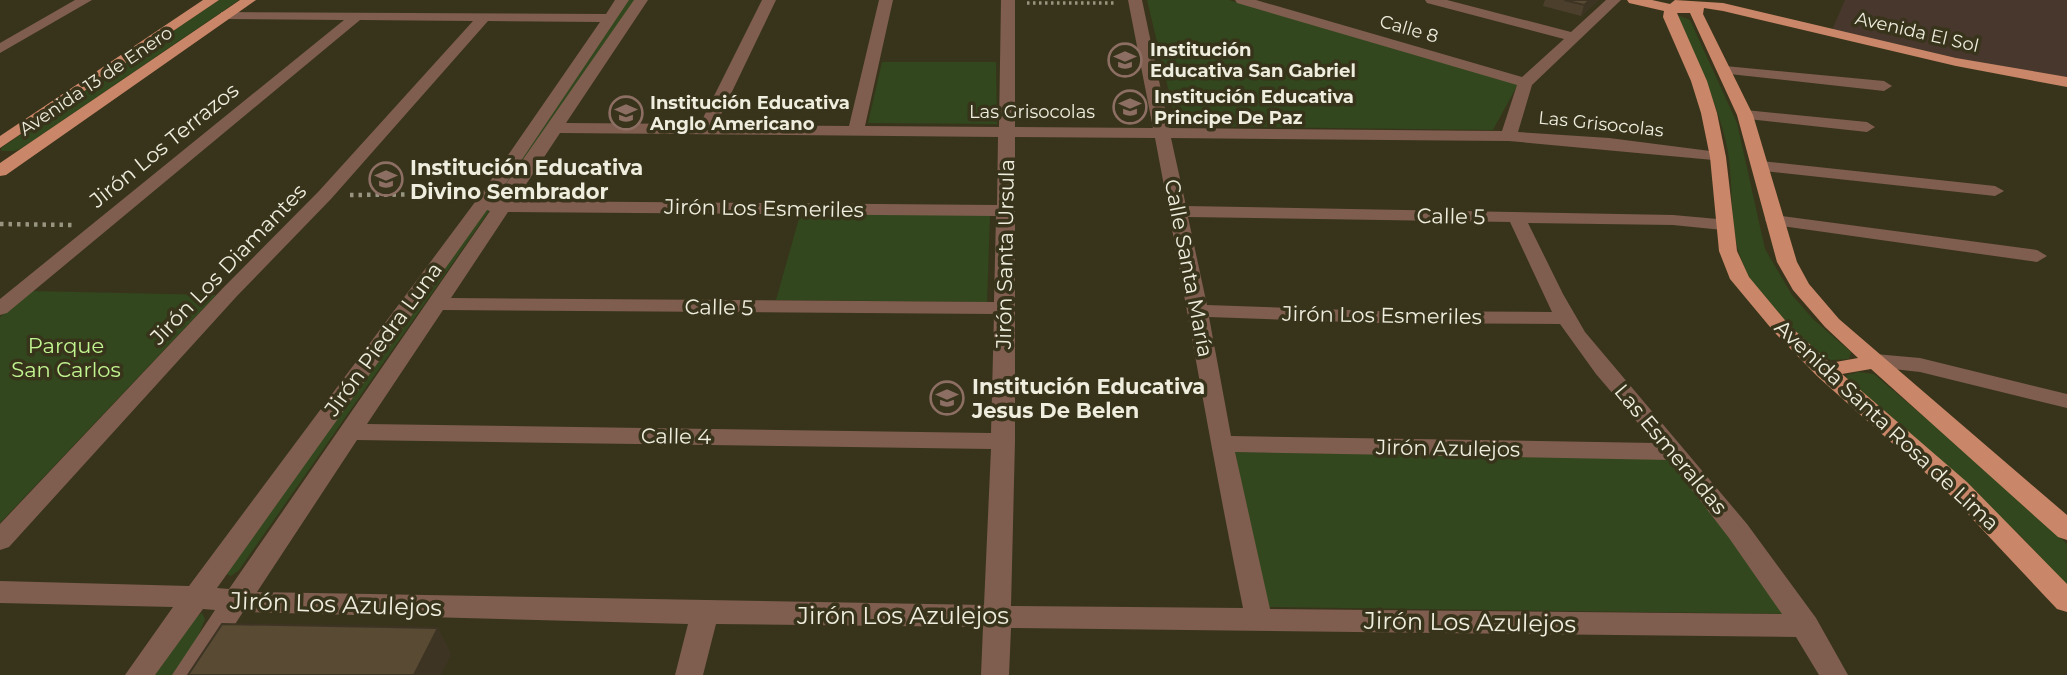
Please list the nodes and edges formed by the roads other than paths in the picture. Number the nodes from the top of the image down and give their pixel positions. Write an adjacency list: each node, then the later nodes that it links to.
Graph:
1 (85, 0): 19 (street)
2 (212, 0): 32 (main road, Avenida 13 de Enero)
3 (249, 0): 15 (main road, Avenida 13 de Enero)
4 (641, 0): 26 (street, Jirón Piedra Luna)
5 (769, 0): 27 (street)
6 (886, 0): 28 (street)
7 (1242, 0): 22 (street, Calle 8)
8 (1432, 0): 18 (street)
9 (1614, 0): 18 (street)
10 (1634, 0): 13 (main road, Avenida El Sol)
11 (1136, 1): 30 (street, Calle Santa María)
12 (1008, 2): 29 (street, Jirón Santa Ursula)
13 (1680, 5): 20 (main road, Avenida Santa Rosa de Lima); 21 (main road, Avenida El Sol); 33 (main road, Avenida Santa Rosa de Lima)
14 (616, 9): 17 (street); 37 (street, Jirón Piedra Luna)
15 (226, 15): 16 (street); 35 (main road, Avenida 13 de Enero)
16 (356, 16): 17 (street); 45 (street, Jirón Los Terrazos)
17 (485, 16): 57 (street, Jirón Los Diamantes)
18 (1573, 37): 22 (street)
19 (0, 49)
20 (1725, 70): 23 (street); 24 (main road, Avenida Santa Rosa de Lima)
21 (2067, 82)
22 (1525, 83): 31 (street)
23 (1884, 86)
24 (1745, 115): 25 (street); 34 (main road, Avenida Santa Rosa de Lima)
25 (1867, 127)
26 (555, 128): 27 (street, Las Grisocolas); 37 (street, Jirón Piedra Luna)
27 (706, 128): 28 (street, Las Grisocolas)
28 (856, 129): 29 (street, Las Grisocolas)
29 (1008, 131): 30 (street, Las Grisocolas); 38 (street, Jirón Santa Ursula)
30 (1161, 132): 31 (street, Las Grisocolas); 39 (street, Calle Santa María)
31 (1510, 135): 33 (street, Las Grisocolas)
32 (0, 143)
33 (1718, 157): 42 (main road, Avenida Santa Rosa de Lima)
34 (1762, 166): 36 (street); 41 (main road, Avenida Santa Rosa de Lima)
35 (1, 169)
36 (1995, 191)
37 (491, 202): 38 (street, Jirón Los Esmeriles); 44 (street, Jirón Piedra Luna); 59 (street, Jirón Piedra Luna)
38 (1006, 211): 46 (street, Jirón Santa Ursula)
39 (1178, 211): 40 (street, Calle 5); 47 (street, Calle Santa María)
40 (1517, 218): 42 (street, Calle 5); 48 (street, Las Esmeraldas)
41 (1774, 220): 43 (street); 49 (main road, Avenida Santa Rosa de Lima)
42 (1723, 224): 50 (main road, Avenida Santa Rosa de Lima)
43 (2037, 257)
44 (436, 304): 46 (street, Calle 5); 52 (street, Jirón Piedra Luna)
45 (0, 309)
46 (1003, 309): 53 (street, Jirón Santa Ursula)
47 (1198, 311): 48 (street, Jirón Los Esmeriles); 54 (street, Calle Santa María)
48 (1565, 318): 55 (street, Las Esmeraldas)
49 (1875, 361): 50 (main road); 51 (street); 56 (main road, Avenida Santa Rosa de Lima)
50 (1825, 371): 60 (main road, Avenida Santa Rosa de Lima)
51 (2067, 401)
52 (348, 432): 53 (street, Calle 4); 61 (street, Jirón Piedra Luna)
53 (1003, 441): 63 (street, Jirón Santa Ursula)
54 (1221, 444): 55 (street, Jirón Azulejos); 64 (street, Calle Santa María)
55 (1676, 452): 65 (street, Las Esmeraldas)
56 (2067, 530)
57 (0, 540)
58 (0, 592): 59 (street, Jirón Los Azulejos)
59 (194, 597): 61 (street, Jirón Los Azulejos); 66 (street, Jirón Piedra Luna)
60 (2067, 601)
61 (235, 602): 62 (street, Jirón Los Azulejos); 67 (street, Jirón Piedra Luna)
62 (705, 613): 63 (street, Jirón Los Azulejos); 68 (street)
63 (995, 616): 64 (street, Jirón Los Azulejos); 69 (street, Jirón Santa Ursula)
64 (1259, 619): 65 (street, Jirón Los Azulejos)
65 (1806, 626): 70 (street, Las Esmeraldas)
66 (139, 675)
67 (186, 675)
68 (689, 675)
69 (995, 675)
70 (1834, 675)

